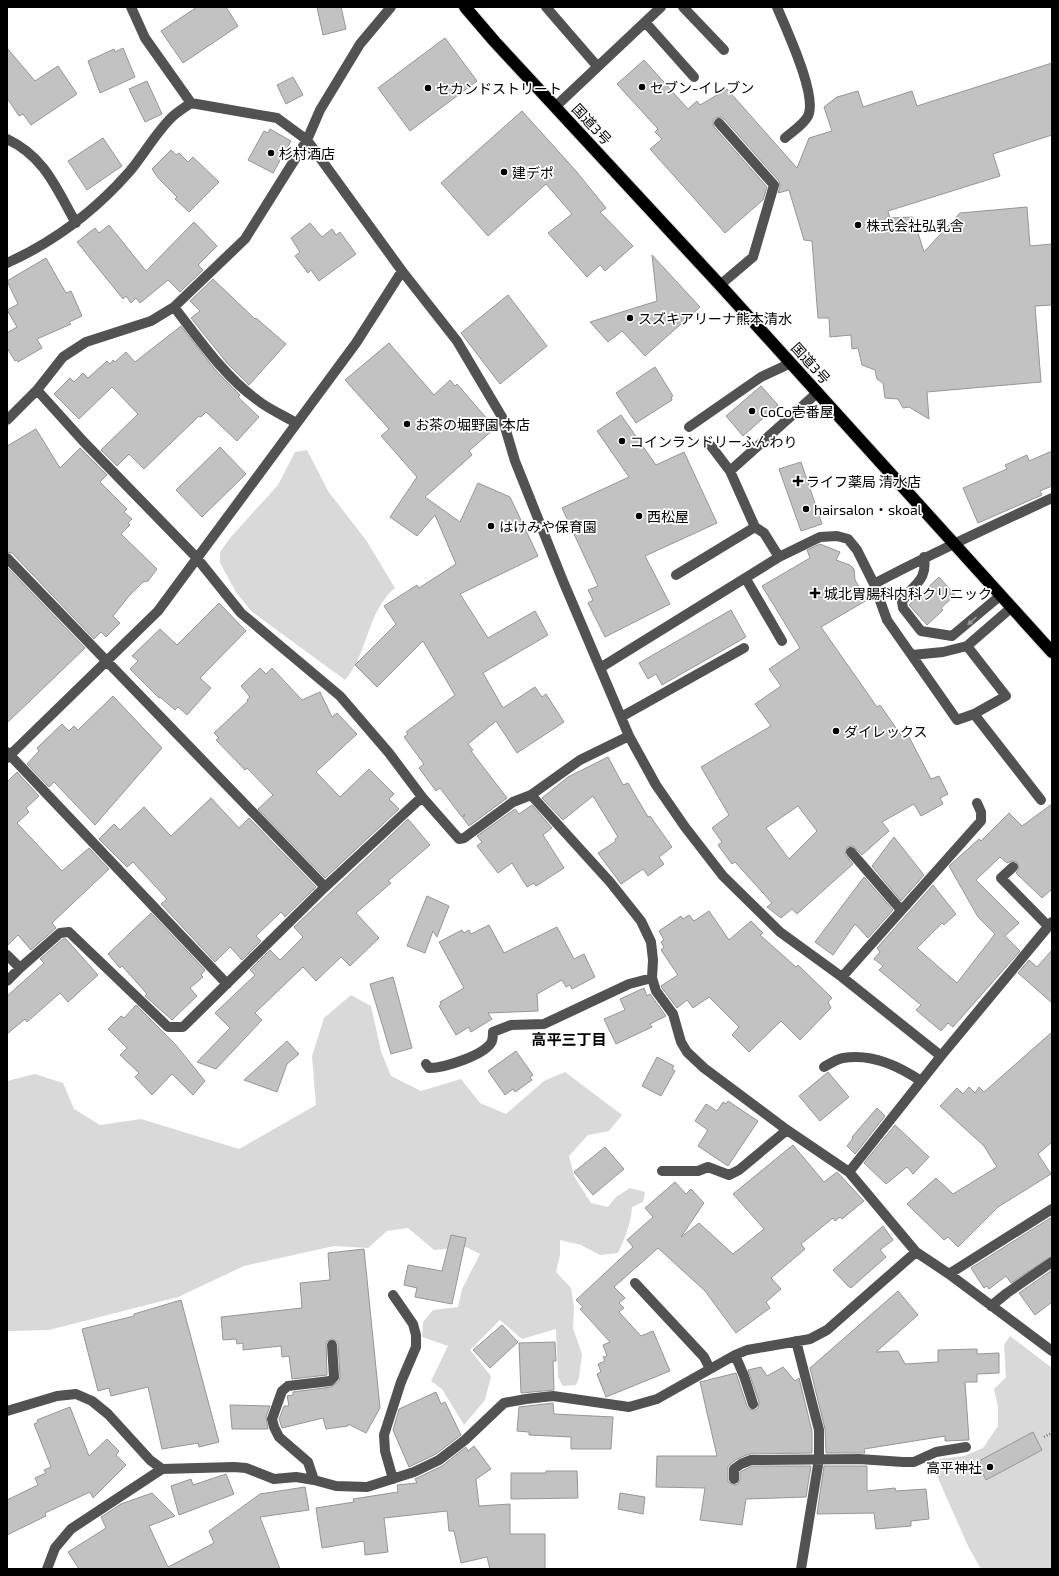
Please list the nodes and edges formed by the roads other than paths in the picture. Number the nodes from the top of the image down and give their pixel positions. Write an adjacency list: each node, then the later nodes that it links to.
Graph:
1 (131, 7): 12 (street)
2 (391, 7): 17 (street)
3 (465, 7): 13 (highway, 国道3号)
4 (546, 7): 10 (street)
5 (661, 7): 8 (street)
6 (684, 7): 9 (street)
7 (777, 7): 15 (street)
8 (645, 22): 10 (street); 11 (street)
9 (724, 50)
10 (597, 66): 13 (street)
11 (694, 77)
12 (191, 103): 17 (street); 18 (street)
13 (555, 107): 21 (highway, 国道3号)
14 (720, 123): 21 (street)
15 (785, 138)
16 (7, 139): 18 (street)
17 (307, 140): 20 (street); 22 (street)
18 (76, 223): 19 (street)
19 (7, 263)
20 (402, 271): 27 (street); 49 (street)
21 (720, 285): 23 (highway, 国道3号)
22 (174, 307): 24 (street); 27 (street)
23 (791, 363): 25 (highway, 国道3号); 28 (street)
24 (37, 390): 26 (street); 34 (street)
25 (818, 392): 30 (street); 33 (highway, 国道3号)
26 (7, 420)
27 (296, 423): 34 (street)
28 (689, 427)
29 (711, 446): 30 (street)
30 (730, 471): 32 (street)
31 (1052, 498): 33 (street)
32 (755, 527): 35 (street); 38 (street)
33 (954, 542): 36 (street); 41 (highway, 国道3号)
34 (196, 557): 48 (street); 55 (street)
35 (779, 557): 39 (street); 40 (street)
36 (924, 557): 40 (street); 41 (street, one-way to 36)
37 (7, 558): 48 (street)
38 (676, 575)
39 (746, 578): 43 (street); 49 (street)
40 (874, 584): 47 (street)
41 (1001, 595): 42 (highway, 国道3号)
42 (1012, 608): 44 (street); 46 (highway, 国道3号)
43 (782, 641)
44 (967, 646): 47 (street); 50 (street)
45 (744, 648): 51 (street)
46 (1052, 652)
47 (912, 655): 50 (street)
48 (107, 662): 53 (street); 60 (street)
49 (600, 668): 51 (street)
50 (974, 714): 56 (street)
51 (621, 717): 52 (street)
52 (629, 736): 54 (street); 65 (street)
53 (8, 755): 68 (street)
54 (531, 796): 55 (street); 66 (street)
55 (422, 797): 60 (street)
56 (1041, 800)
57 (977, 803): 61 (street)
58 (851, 852): 61 (street)
59 (1012, 867): 62 (street)
60 (325, 887): 68 (street)
61 (901, 910): 65 (street)
62 (1050, 924): 69 (street)
63 (7, 955): 64 (street)
64 (20, 968): 67 (street); 68 (street)
65 (842, 977): 69 (street)
66 (652, 978): 70 (street); 73 (street)
67 (7, 981)
68 (227, 984)
69 (941, 1056): 72 (street)
70 (426, 1064)
71 (824, 1067): 72 (street)
72 (921, 1081): 75 (street)
73 (787, 1130): 74 (street); 75 (street)
74 (662, 1171)
75 (849, 1172): 77 (street)
76 (1052, 1209): 79 (street)
77 (916, 1252): 79 (street); 83 (street)
78 (1052, 1262): 82 (street)
79 (949, 1274): 82 (street)
80 (634, 1283): 87 (street)
81 (393, 1295): 93 (street)
82 (991, 1306): 85 (street)
83 (796, 1341): 86 (street); 91 (street)
84 (332, 1345): 94 (street)
85 (1052, 1351)
86 (735, 1355): 87 (street); 88 (street)
87 (710, 1369): 93 (street)
88 (753, 1404)
89 (7, 1411): 92 (street)
90 (966, 1447): 91 (street)
91 (819, 1459): 95 (street); 97 (street)
92 (162, 1469): 94 (street); 96 (street)
93 (393, 1479): 94 (street)
94 (314, 1480)
95 (734, 1480)
96 (47, 1569)
97 (801, 1569)

